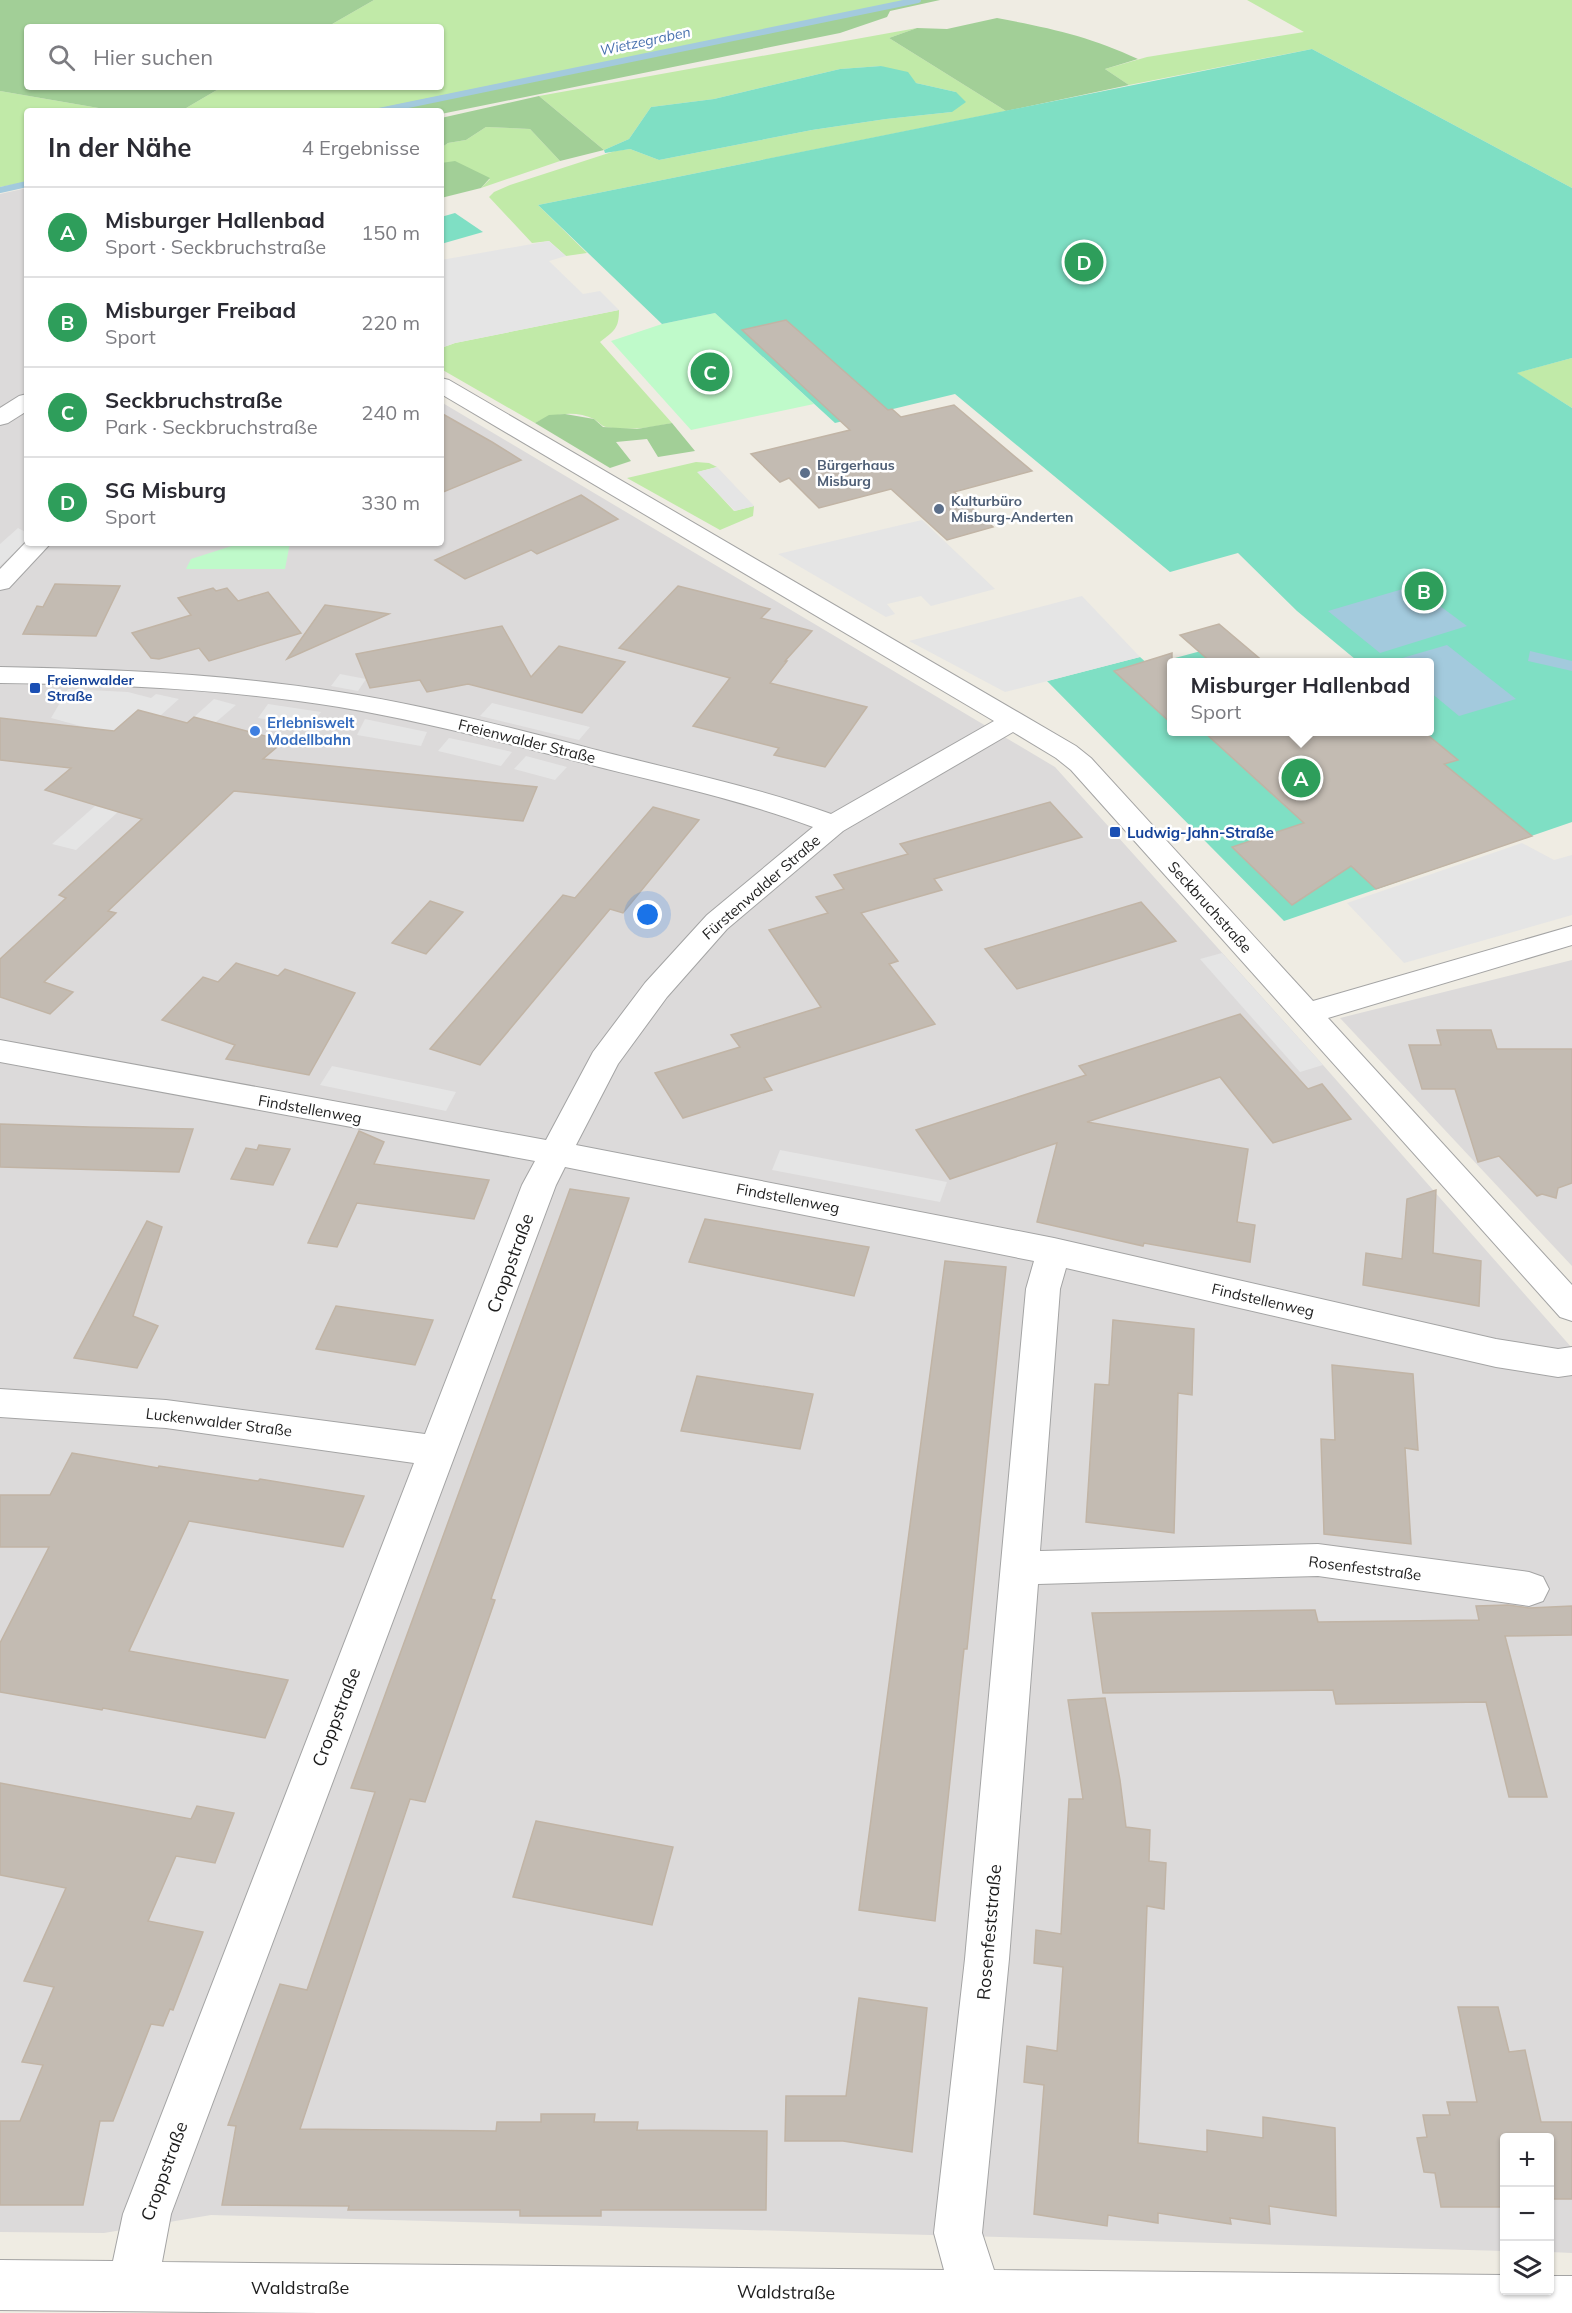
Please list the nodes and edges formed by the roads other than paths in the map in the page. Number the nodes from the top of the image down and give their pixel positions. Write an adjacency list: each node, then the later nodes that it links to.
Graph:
1 (444, 387): 7 (street, Seckbruchstraße)
2 (24, 403): 3 (street)
3 (0, 418)
4 (36, 546): 5 (street)
5 (0, 583)
6 (0, 675): 8 (street, Freienwalder Straße)
7 (1014, 722): 8 (street, Fürstenwalder Straße); 10 (street, Seckbruchstraße)
8 (833, 825): 12 (street, Fürstenwalder Straße)
9 (1572, 934): 10 (street)
10 (1305, 1014): 14 (street, Seckbruchstraße)
11 (0, 1051): 12 (street, Findstellenweg)
12 (555, 1152): 13 (street, Findstellenweg); 17 (street, Croppstraße)
13 (1053, 1251): 15 (street, Findstellenweg); 18 (street, Rosenfeststraße)
14 (1572, 1308)
15 (1572, 1361)
16 (0, 1403): 17 (street, Luckenwalder Straße)
17 (438, 1451): 21 (street, Croppstraße)
18 (1020, 1568): 19 (street, Rosenfeststraße); 25 (street, Rosenfeststraße)
19 (1529, 1589)
20 (0, 2286): 21 (street, Waldstraße)
21 (132, 2286): 22 (street, Waldstraße)
22 (426, 2301): 24 (street, Waldstraße)
23 (1572, 2301): 25 (street, Waldstraße)
24 (607, 2302): 25 (street, Waldstraße)
25 (979, 2303)

